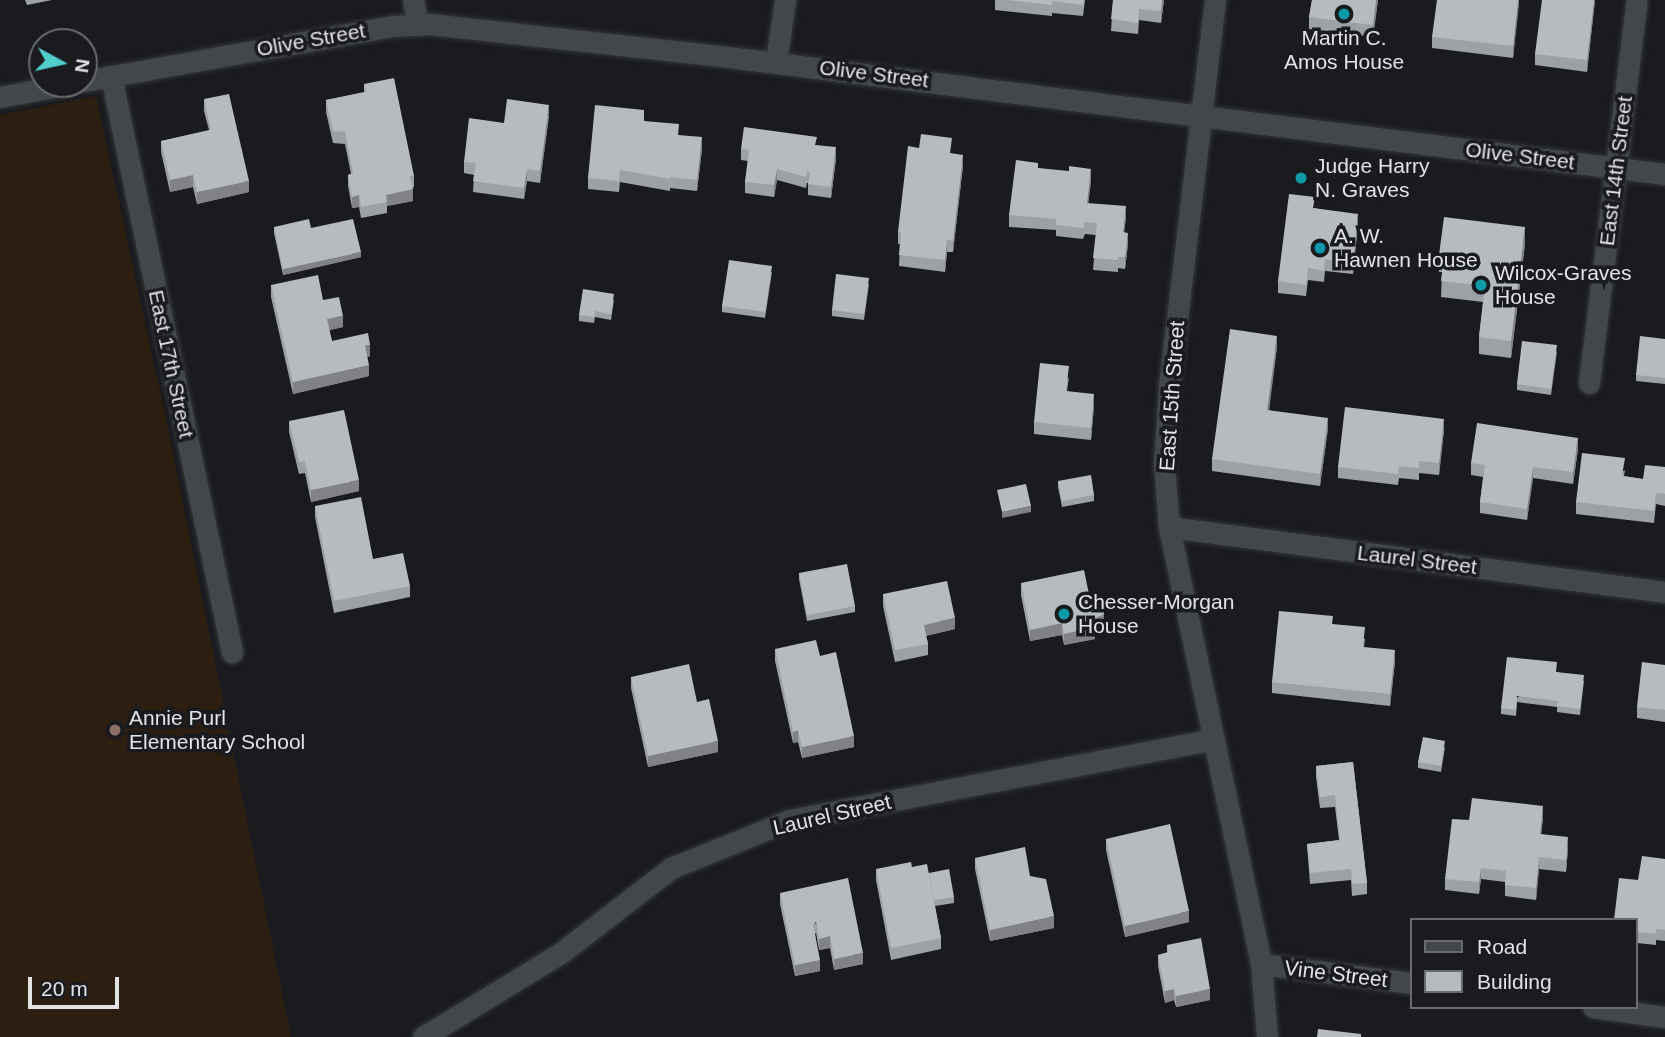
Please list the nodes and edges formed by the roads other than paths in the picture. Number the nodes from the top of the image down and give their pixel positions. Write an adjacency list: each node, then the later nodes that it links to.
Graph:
1 (413, 0): 5 (street)
2 (785, 0): 6 (street)
3 (1215, 0): 11 (street, East 15th Street)
4 (1637, 0): 12 (street, East 14th Street)
5 (418, 24): 6 (street, Olive Street); 7 (street, Olive Street)
6 (776, 62): 11 (street, Olive Street)
7 (111, 76): 8 (street, Olive Street); 17 (street, East 17th Street)
8 (98, 78)
9 (28, 92): 10 (street)
10 (0, 97)
11 (1201, 114): 12 (street, Olive Street); 15 (street, East 15th Street)
12 (1617, 168): 13 (street, Olive Street); 14 (street, East 14th Street)
13 (1665, 174)
14 (1589, 383)
15 (1169, 527): 16 (street, Laurel Street); 18 (street, East 15th Street)
16 (1665, 592)
17 (232, 652)
18 (1212, 740): 19 (street, East 15th Street); 23 (street, Laurel Street)
19 (1261, 964): 20 (street, Vine Street); 24 (street, East 15th Street)
20 (1410, 983)
21 (1607, 1009): 22 (street)
22 (1665, 1017)
23 (423, 1037)
24 (1266, 1037)

